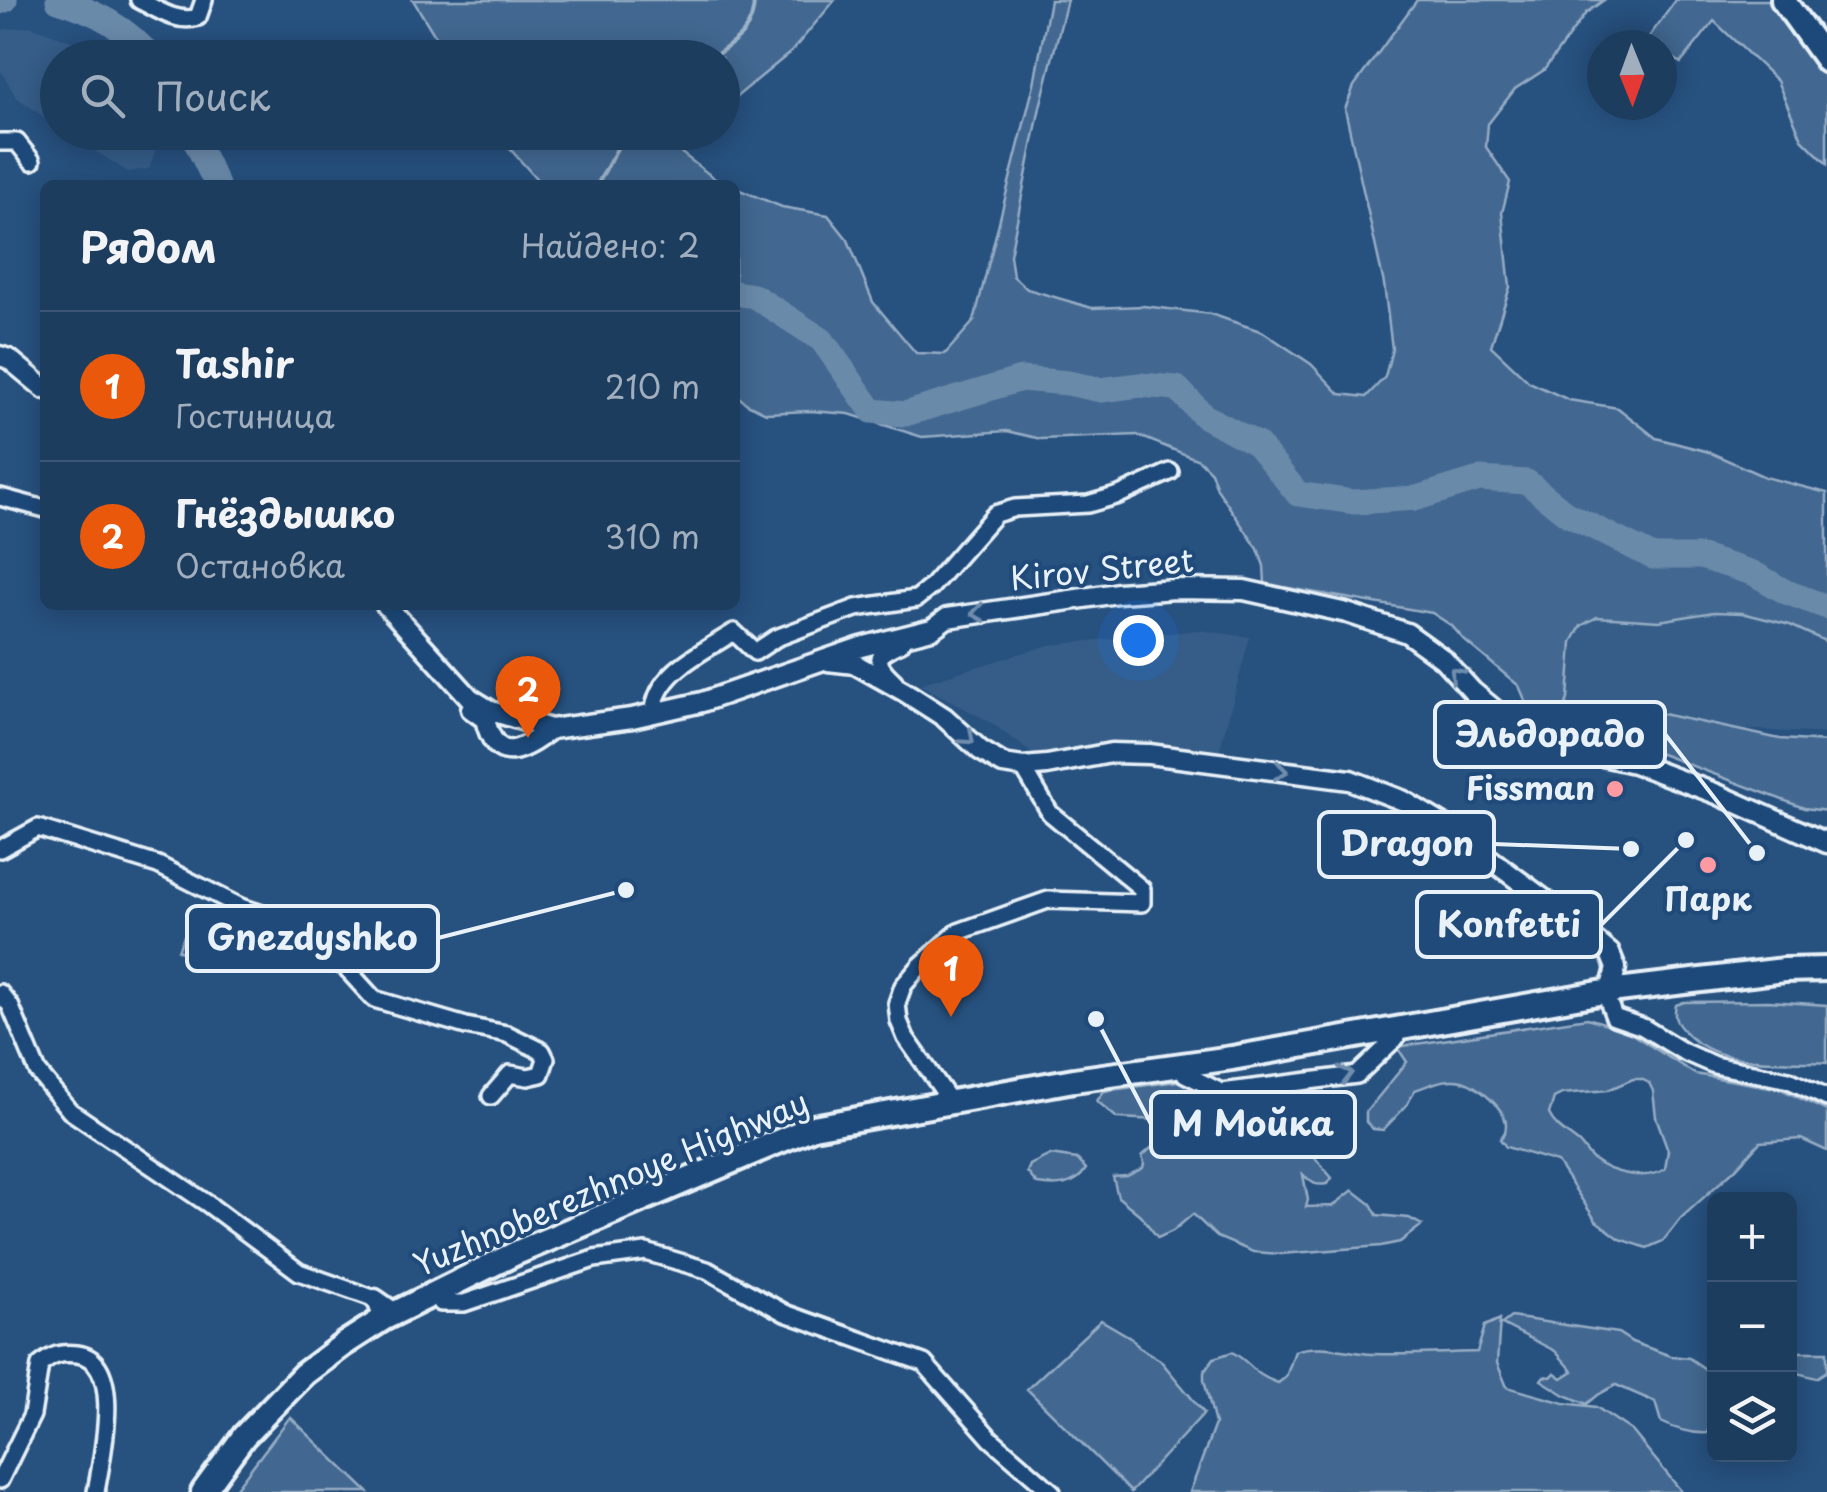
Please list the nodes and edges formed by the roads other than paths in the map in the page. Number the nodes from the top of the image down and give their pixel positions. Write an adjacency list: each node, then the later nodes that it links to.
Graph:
1 (139, 0): 2 (street)
2 (204, 0)
3 (1783, 0): 6 (highway)
4 (1798, 0): 5 (highway)
5 (1827, 40)
6 (1827, 61)
7 (0, 142): 8 (street)
8 (32, 161)
9 (0, 356): 10 (main road)
10 (40, 386)
11 (1170, 472): 19 (street)
12 (0, 497): 13 (street)
13 (40, 509)
14 (380, 610): 20 (main road)
15 (391, 610): 20 (main road, Kirov Street)
16 (932, 630): 17 (main road, Kirov Street); 18 (street); 23 (main road, Kirov Street, one-way to 16)
17 (823, 660): 18 (main road); 19 (main road, Kirov Street)
18 (905, 692): 22 (main road, one-way to 22)
19 (654, 712): 21 (main road, Kirov Street)
20 (488, 715): 21 (main road, Kirov Street); 21 (main road)
21 (551, 729)
22 (1023, 767): 28 (main road, one-way to 28); 31 (street)
23 (1827, 843)
24 (0, 849): 29 (street)
25 (1827, 969): 28 (highway, Yuzhnoberezhnoye Highway)
26 (1827, 978): 28 (highway)
27 (0, 992): 33 (street)
28 (1611, 1003): 30 (street); 31 (highway, Yuzhnoberezhnoye Highway); 32 (highway, Yuzhnoberezhnoye Highway, one-way to 28)
29 (492, 1096)
30 (1827, 1098)
31 (951, 1102): 33 (highway, Yuzhnoberezhnoye Highway)
32 (441, 1303): 37 (highway, Yuzhnoberezhnoye Highway); 38 (street)
33 (380, 1307): 36 (highway, Yuzhnoberezhnoye Highway)
34 (0, 1480): 35 (street)
35 (96, 1492)
36 (203, 1492)
37 (216, 1492)
38 (1052, 1492)

